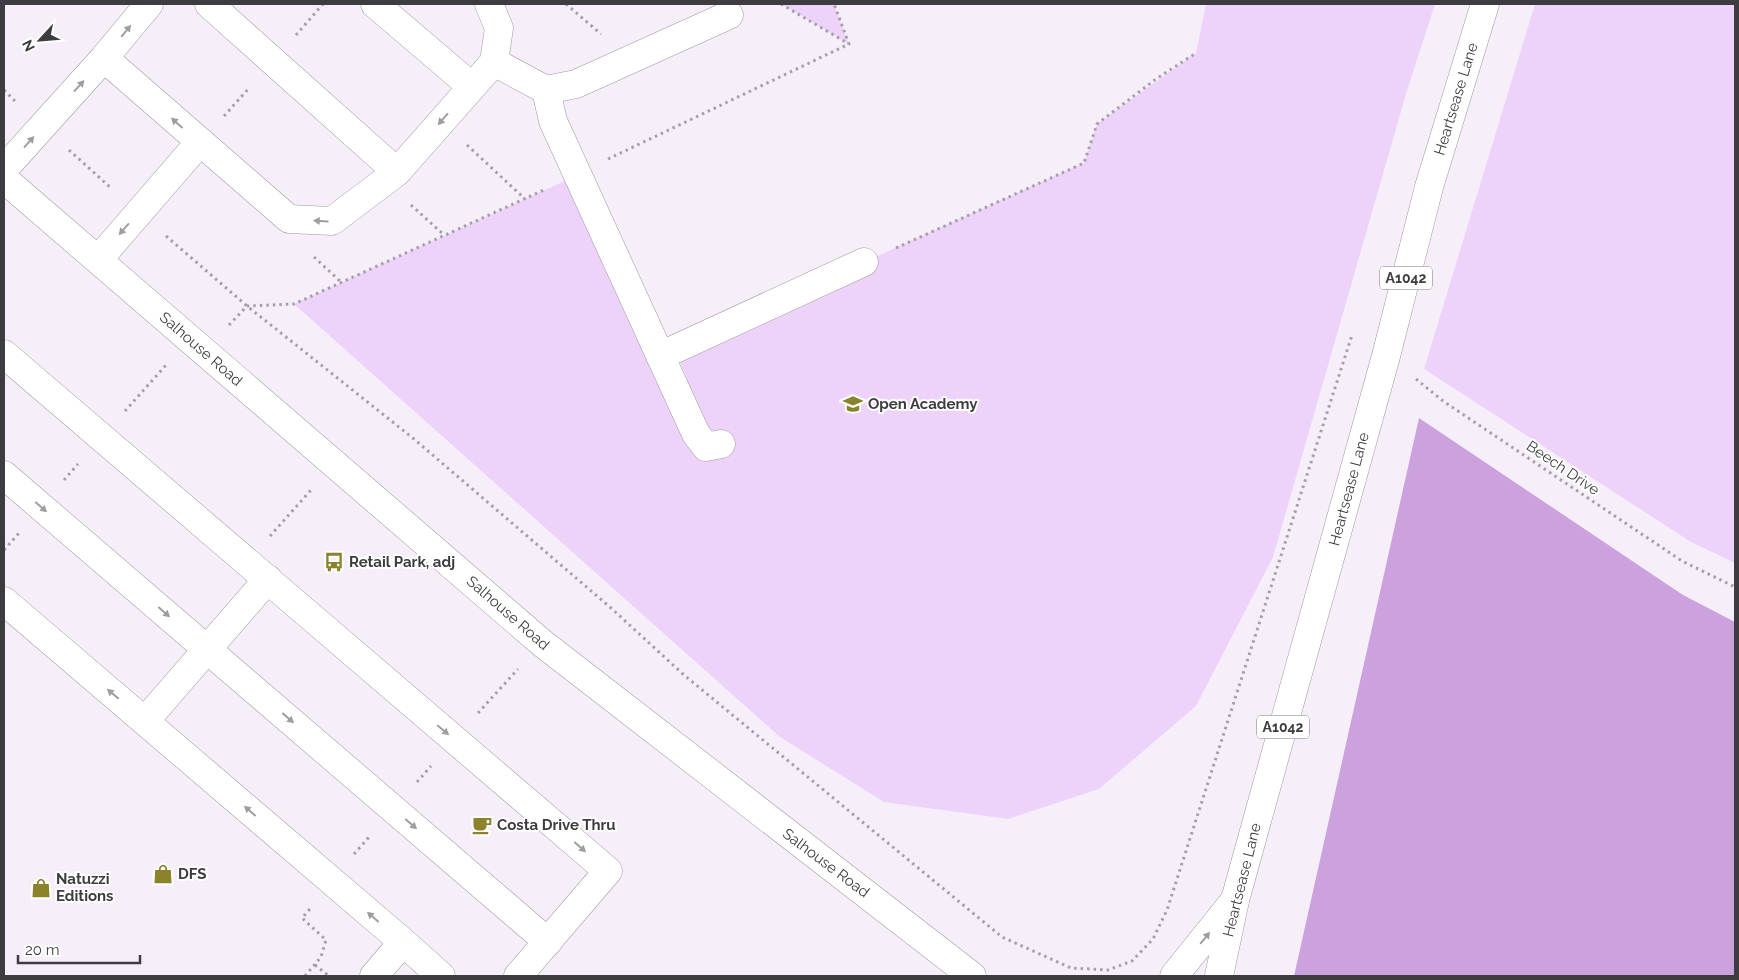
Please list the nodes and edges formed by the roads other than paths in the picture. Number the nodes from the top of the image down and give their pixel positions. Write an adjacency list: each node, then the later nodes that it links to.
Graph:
1 (149, 4): 7 (main road, one-way to 1)
2 (209, 4): 13 (main road)
3 (375, 4): 9 (main road)
4 (489, 4): 8 (main road)
5 (1485, 4): 25 (main road, Heartsease Lane / A1042)
6 (729, 15): 10 (main road)
7 (104, 58): 11 (main road, one-way to 7); 12 (main road, one-way to 7)
8 (494, 62): 9 (main road); 10 (main road)
9 (472, 86): 13 (main road, one-way to 13)
10 (546, 90): 18 (main road)
11 (200, 143): 13 (main road, one-way to 11); 15 (main road, one-way to 15)
12 (4, 169)
13 (391, 177)
14 (4, 179): 15 (main road, Salhouse Road)
15 (98, 260): 28 (main road, Salhouse Road)
16 (864, 262): 18 (main road)
17 (4, 354): 21 (main road)
18 (660, 356): 19 (main road)
19 (721, 444)
20 (4, 475): 23 (main road, one-way to 23)
21 (268, 579): 23 (main road); 27 (main road, one-way to 27)
22 (4, 602): 24 (main road, one-way to 22)
23 (207, 649): 24 (main road); 27 (main road, one-way to 27)
24 (145, 721): 26 (main road, one-way to 24)
25 (1235, 900): 33 (main road, one-way to 25); 34 (main road, Heartsease Lane / A1042)
26 (403, 942): 29 (main road); 30 (main road)
27 (548, 942): 31 (main road)
28 (967, 972): 32 (main road, Salhouse Road)
29 (374, 976)
30 (441, 976)
31 (518, 976)
32 (987, 976)
33 (1174, 976)
34 (1218, 976)

